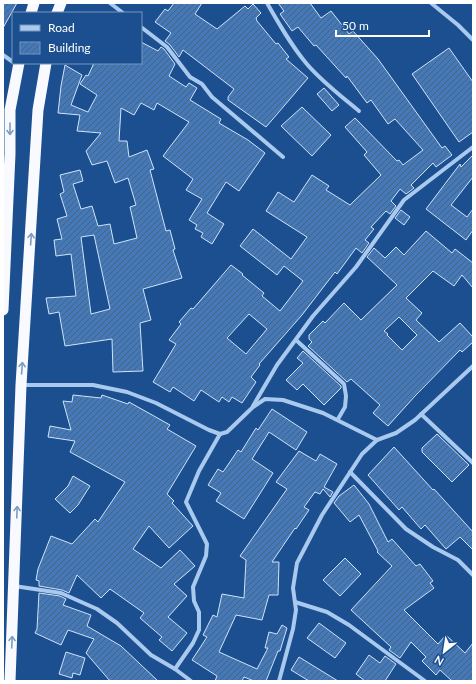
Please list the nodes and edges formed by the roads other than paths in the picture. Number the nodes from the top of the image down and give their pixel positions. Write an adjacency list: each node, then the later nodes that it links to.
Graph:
1 (61, 3): 5 (highway)
2 (110, 3): 6 (street)
3 (267, 3): 13 (street)
4 (431, 3): 8 (street)
5 (56, 12)
6 (122, 12)
7 (142, 28): 16 (street)
8 (473, 40)
9 (3, 55): 10 (street)
10 (12, 61)
11 (16, 64): 14 (highway)
12 (46, 64): 20 (highway, one-way to 12)
13 (359, 111)
14 (7, 112): 17 (highway, one-way to 17)
15 (473, 147): 18 (street)
16 (283, 156)
17 (3, 310)
18 (296, 340): 21 (street); 23 (street)
19 (473, 366): 22 (street)
20 (21, 385): 24 (street); 29 (highway, one-way to 20)
21 (253, 407): 23 (street); 24 (street)
22 (421, 414): 25 (street); 26 (street)
23 (338, 419): 25 (street)
24 (220, 434): 31 (street)
25 (377, 440): 27 (street)
26 (473, 463)
27 (350, 472): 28 (street); 30 (street)
28 (473, 575)
29 (14, 586): 31 (street); 32 (highway, one-way to 29)
30 (295, 602): 34 (street); 35 (street)
31 (176, 669): 33 (street)
32 (10, 681)
33 (191, 681)
34 (279, 681)
35 (425, 681)

